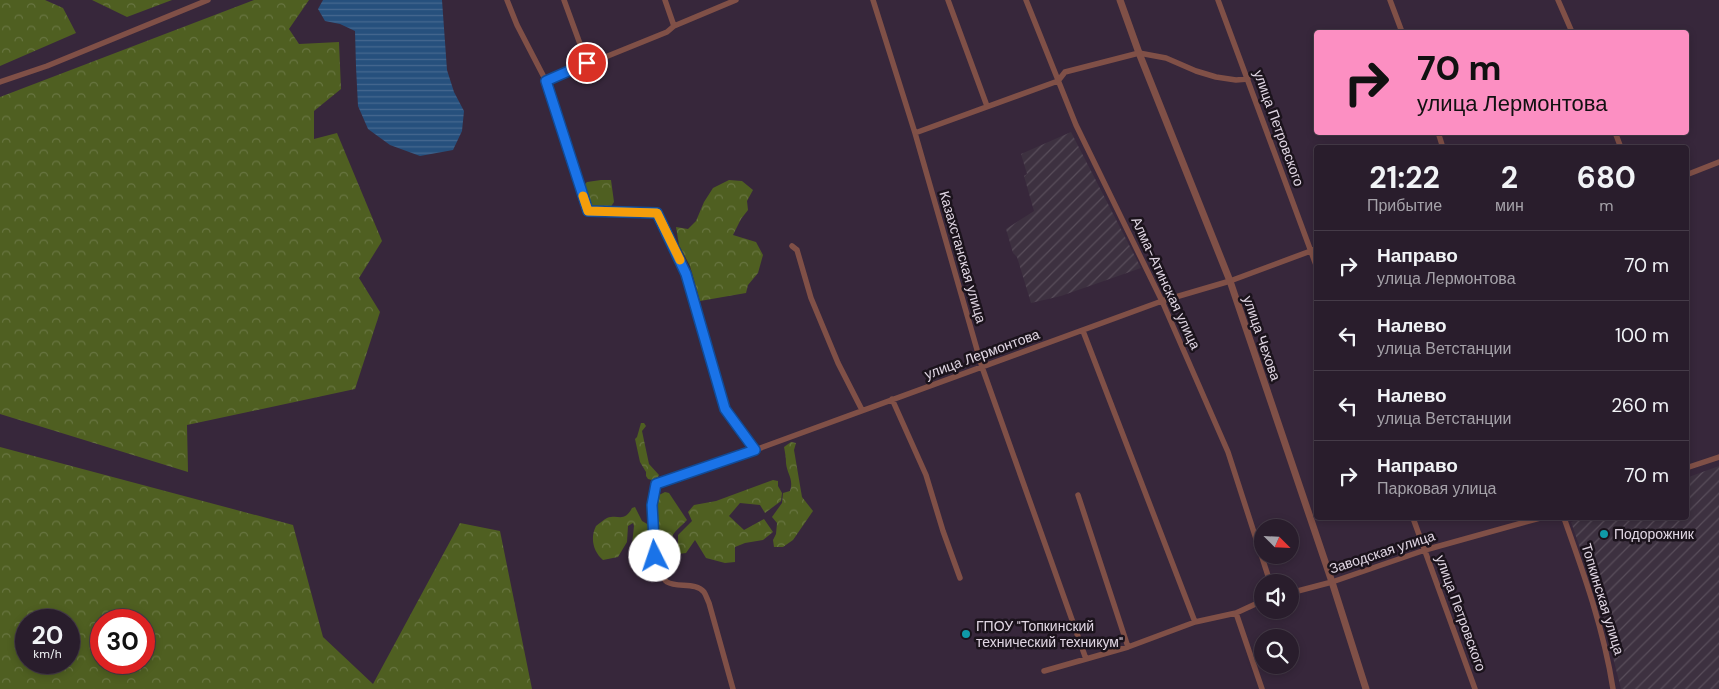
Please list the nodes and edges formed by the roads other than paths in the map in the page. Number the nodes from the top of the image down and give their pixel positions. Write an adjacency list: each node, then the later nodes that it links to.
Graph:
1 (208, 0): 21 (street)
2 (507, 0): 19 (street)
3 (564, 0): 17 (street)
4 (665, 0): 13 (street)
5 (736, 0): 13 (street)
6 (873, 0): 23 (street, Казахстанская улица)
7 (948, 0): 22 (street)
8 (1026, 0): 20 (street, Алма-Атинская улица)
9 (1120, 0): 16 (street, улица Чехова)
10 (1218, 0): 18 (street, улица Петровского)
11 (1390, 0): 14 (street)
12 (1558, 0): 15 (street)
13 (674, 26): 17 (street)
14 (1401, 30)
15 (1571, 30)
16 (1139, 53): 18 (street); 20 (street); 28 (street, улица Чехова)
17 (587, 63): 19 (street)
18 (1248, 79): 27 (street, улица Петровского)
19 (546, 81): 34 (street)
20 (1058, 81): 22 (street); 29 (street, Алма-Атинская улица)
21 (0, 82)
22 (987, 106): 23 (street)
23 (914, 133): 31 (street, Казахстанская улица)
24 (1719, 162): 25 (street)
25 (1689, 174)
26 (792, 246): 33 (street)
27 (1314, 250): 28 (street, улица Лермонтова)
28 (1230, 281): 29 (street, улица Лермонтова); 44 (street, улица Чехова)
29 (1162, 301): 30 (street, улица Лермонтова); 42 (street, Алма-Атинская улица)
30 (1083, 331): 31 (street, улица Лермонтова); 48 (street)
31 (982, 367): 32 (street, улица Лермонтова); 50 (street, Казахстанская улица)
32 (892, 399): 33 (street, улица Лермонтова); 43 (street)
33 (862, 410): 34 (street, улица Лермонтова)
34 (755, 450): 52 (street, улица Лермонтова)
35 (1719, 456): 36 (street)
36 (1689, 467)
37 (1078, 495): 49 (street)
38 (1413, 520): 41 (street, улица Петровского)
39 (1533, 520): 41 (street, Заводская улица)
40 (1565, 520): 56 (street, Топкинская улица)
41 (1425, 550): 44 (street, Заводская улица); 55 (street, улица Петровского)
42 (1267, 574)
43 (960, 578)
44 (1332, 582): 45 (street, Заводская улица); 54 (street, улица Чехова)
45 (1299, 590)
46 (1254, 605): 47 (street)
47 (1236, 613): 48 (street); 53 (street)
48 (1195, 622): 49 (street)
49 (1128, 647): 50 (street)
50 (1086, 660): 51 (street)
51 (1044, 671)
52 (733, 689)
53 (1262, 689)
54 (1366, 689)
55 (1475, 689)
56 (1613, 689)

